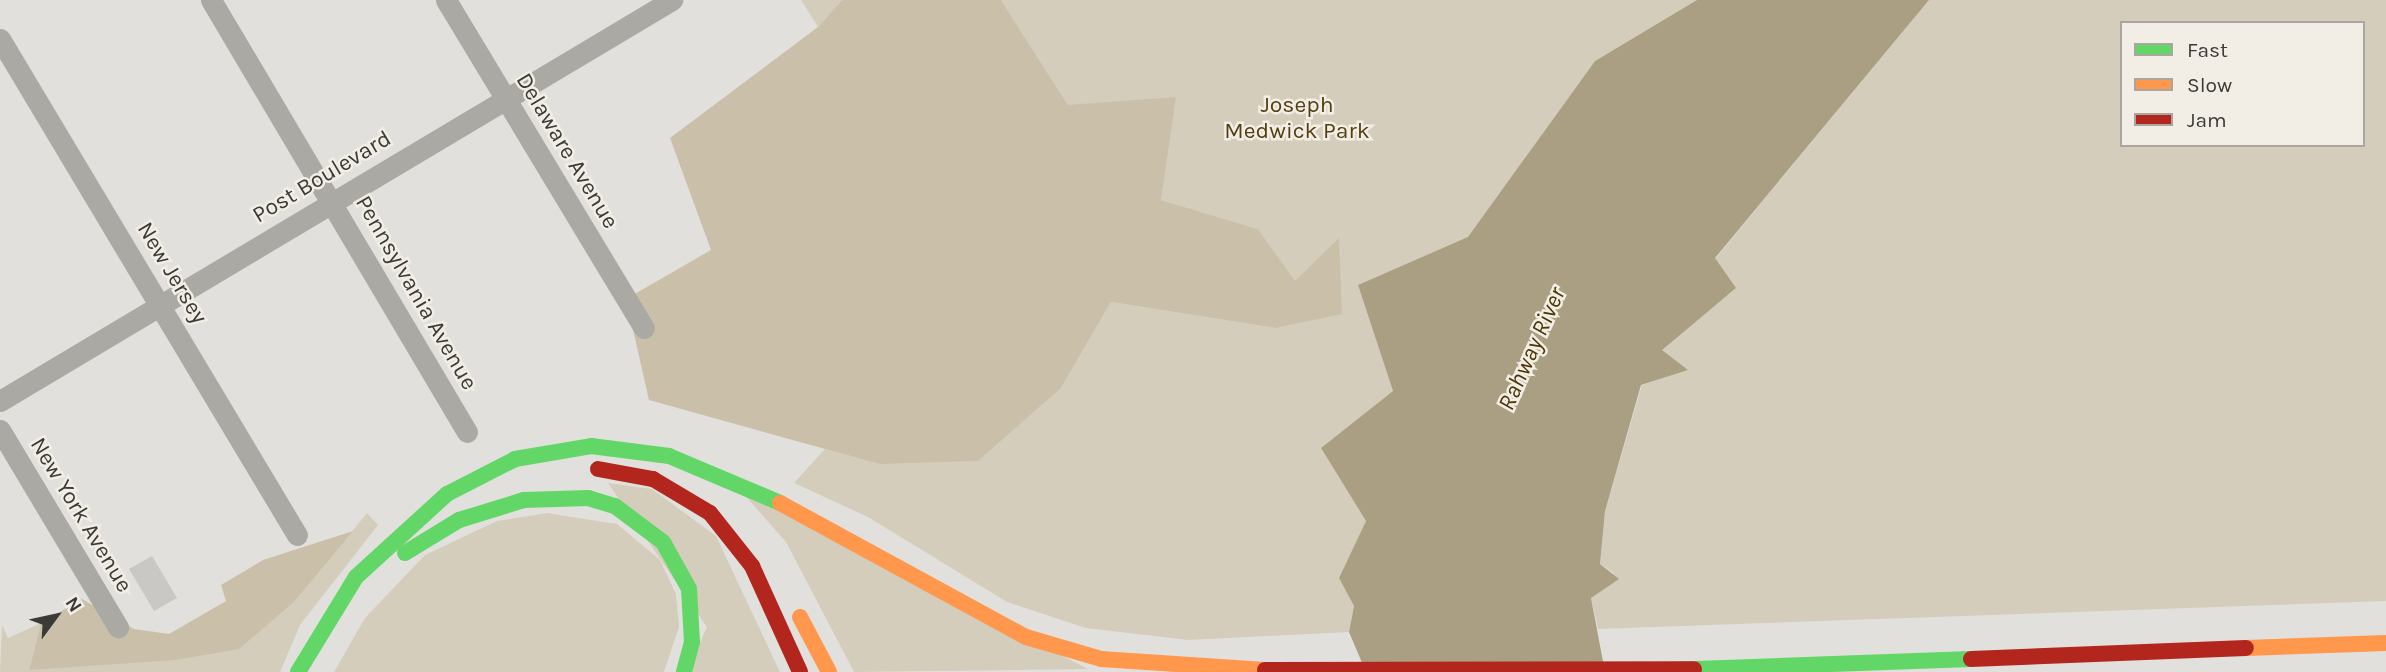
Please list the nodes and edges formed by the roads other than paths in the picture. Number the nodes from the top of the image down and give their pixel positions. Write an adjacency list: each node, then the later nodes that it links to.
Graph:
1 (211, 0): 6 (street, Pennsylvania Avenue)
2 (446, 0): 5 (street, Delaware Avenue)
3 (672, 0): 5 (street, Post Boulevard)
4 (0, 39): 7 (street, New Jersey)
5 (505, 99): 6 (street, Post Boulevard); 8 (street, Delaware Avenue)
6 (333, 202): 7 (street, Post Boulevard); 11 (street, Pennsylvania Avenue)
7 (160, 303): 9 (street, Post Boulevard); 14 (street, New Jersey)
8 (643, 328)
9 (0, 401)
10 (0, 430): 19 (street, New York Avenue)
11 (467, 432)
12 (633, 448): 13 (highway); 21 (highway); 22 (highway)
13 (731, 509)
14 (297, 535)
15 (753, 536): 17 (highway)
16 (395, 559): 23 (highway); 24 (highway); 25 (highway)
17 (779, 580)
18 (792, 603): 26 (highway)
19 (118, 627)
20 (2386, 643): 21 (highway)
21 (1694, 669): 27 (highway)
22 (298, 672)
23 (318, 672)
24 (684, 672)
25 (800, 672)
26 (829, 672)
27 (1625, 672)

